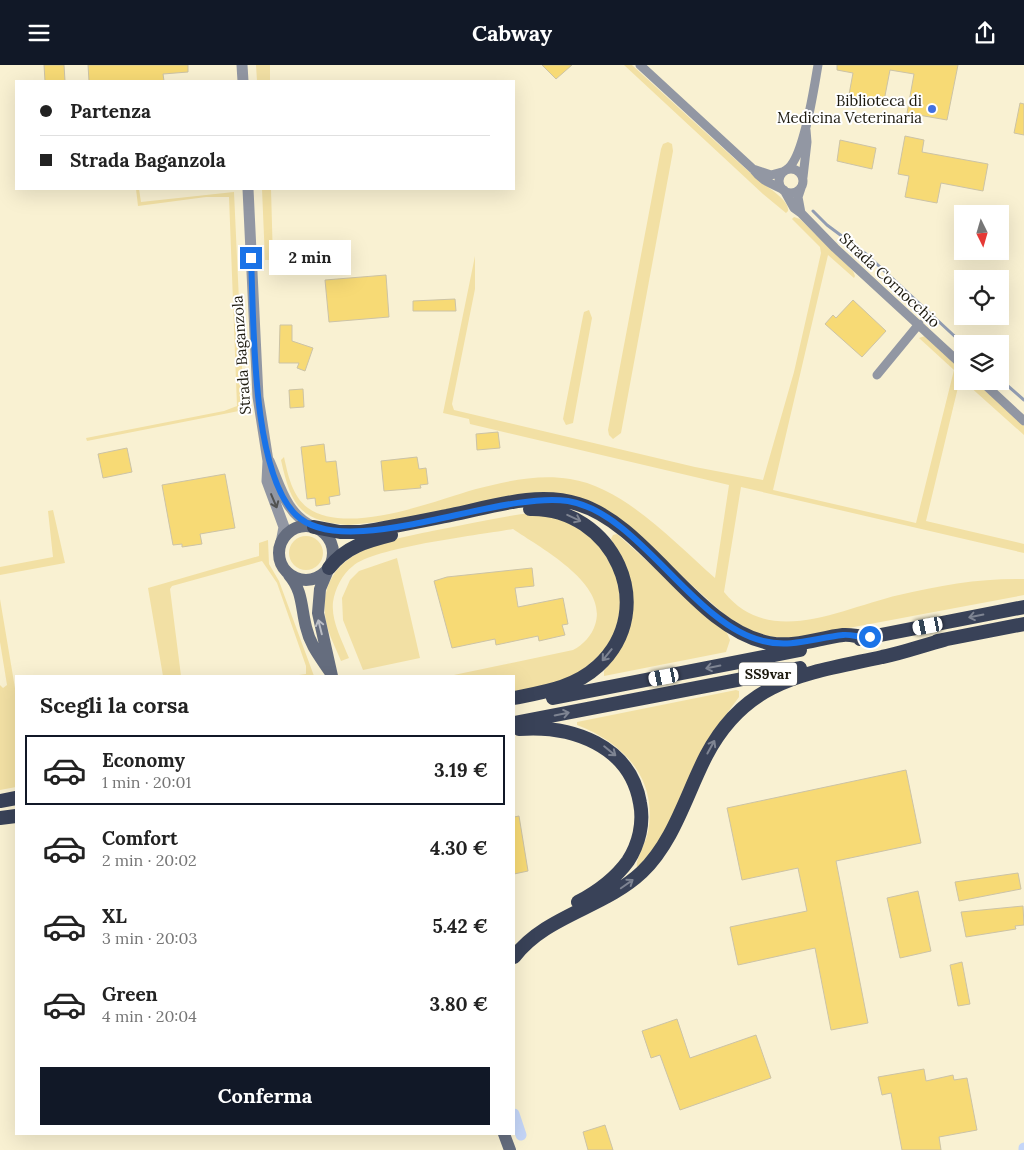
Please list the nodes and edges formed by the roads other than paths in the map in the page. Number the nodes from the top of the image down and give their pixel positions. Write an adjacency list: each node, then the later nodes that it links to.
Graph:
1 (242, 65): 4 (street)
2 (640, 65): 6 (street, Strada Cornocchio)
3 (818, 65): 5 (street)
4 (243, 80)
5 (806, 130): 7 (street); 8 (street)
6 (753, 169): 7 (street); 11 (street, Strada Cornocchio)
7 (784, 171): 8 (street); 11 (street, Strada Cornocchio)
8 (803, 177): 9 (street)
9 (800, 188): 11 (street); 12 (street)
10 (248, 190): 18 (street, Strada Baganzola)
11 (784, 190): 12 (street, Strada Cornocchio)
12 (801, 213): 13 (street, Strada Cornocchio)
13 (919, 324): 14 (street, Strada Cornocchio); 15 (street)
14 (954, 357)
15 (877, 375)
16 (991, 390): 17 (street)
17 (1024, 421)
18 (268, 458): 19 (street, Strada Baganzola); 20 (street, Strada Baganzola, one-way to 20)
19 (314, 527): 20 (main road); 21 (main road, Strada Baganzola); 25 (highway)
20 (281, 543): 22 (main road, Strada Baganzola)
21 (329, 567): 22 (main road); 27 (main road, Strada Baganzola, one-way to 21); 28 (highway, one-way to 28)
22 (290, 575): 27 (main road, Strada Baganzola)
23 (1024, 607): 25 (highway, SS9var, one-way to 25)
24 (1023, 625): 26 (highway, SS9var)
25 (870, 637): 29 (highway, SS9var, one-way to 29)
26 (944, 640): 30 (highway, SS9var, one-way to 26); 37 (highway, one-way to 26)
27 (332, 675)
28 (515, 698)
29 (515, 705)
30 (515, 723)
31 (515, 730): 36 (highway, one-way to 36)
32 (15, 799): 33 (highway)
33 (0, 801)
34 (15, 816): 35 (highway)
35 (0, 818)
36 (515, 941)
37 (515, 956)
38 (504, 1135): 39 (main road)
39 (510, 1150)

